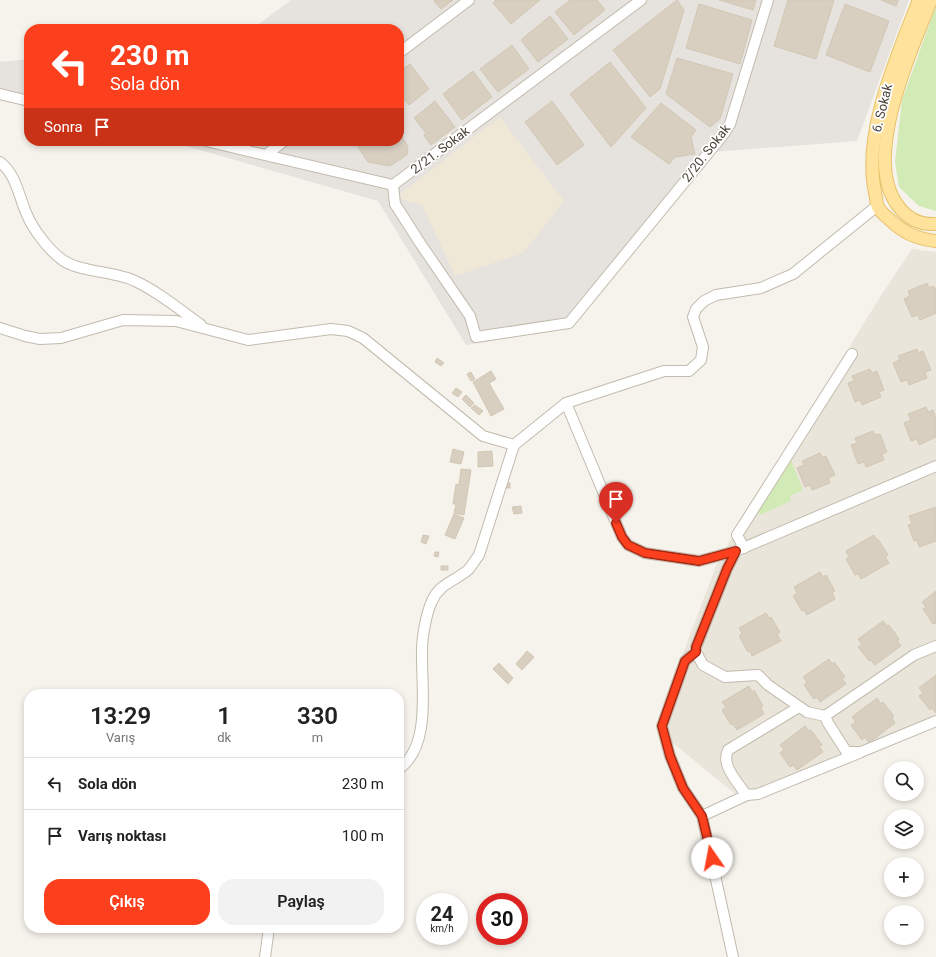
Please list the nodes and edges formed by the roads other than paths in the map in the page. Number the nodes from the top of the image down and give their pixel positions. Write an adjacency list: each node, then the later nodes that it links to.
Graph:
1 (468, 0): 6 (street)
2 (641, 0): 13 (street, 2/21. Sokak)
3 (768, 0): 13 (street, 2/20. Sokak)
4 (918, 0): 14 (main road, 6. Sokak)
5 (930, 0): 15 (main road, 6. Sokak)
6 (404, 49)
7 (0, 94): 8 (street)
8 (24, 99)
9 (227, 146): 11 (street)
10 (278, 146): 11 (street)
11 (266, 155): 13 (street)
12 (0, 162): 18 (street)
13 (393, 185)
14 (877, 206): 16 (main road); 20 (street)
15 (936, 224)
16 (936, 241)
17 (0, 328): 18 (street)
18 (207, 329): 21 (street)
19 (852, 354): 23 (street)
20 (566, 403): 21 (street); 23 (street)
21 (514, 444): 30 (street)
22 (936, 466): 23 (street)
23 (740, 550): 25 (street)
24 (936, 646): 27 (street)
25 (696, 652): 26 (street); 32 (street)
26 (799, 707): 27 (street); 31 (street)
27 (825, 716): 29 (street)
28 (936, 721): 29 (street)
29 (861, 752): 31 (street)
30 (404, 766)
31 (747, 795): 32 (street)
32 (702, 816): 35 (street)
33 (268, 933): 34 (street)
34 (265, 957)
35 (733, 957)

